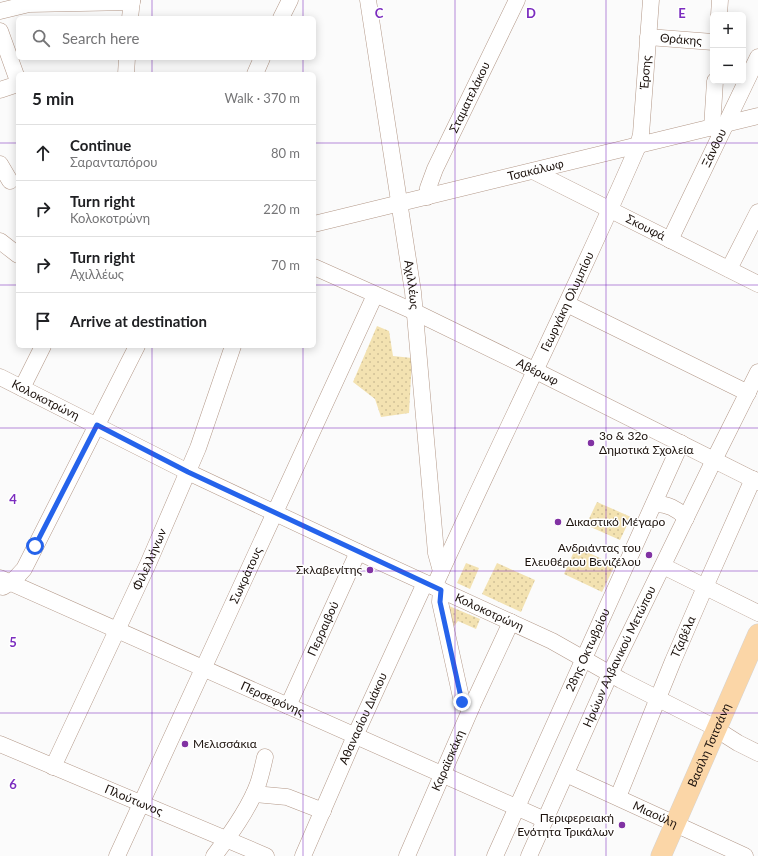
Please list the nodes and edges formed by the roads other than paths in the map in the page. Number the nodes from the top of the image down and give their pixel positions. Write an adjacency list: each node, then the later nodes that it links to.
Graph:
1 (290, 0): 10 (street)
2 (368, 0): 30 (street, Αχιλλέως)
3 (517, 0): 29 (street, Σταματελάκου)
4 (651, 0): 12 (street, Έρσης)
5 (720, 0): 8 (street)
6 (132, 1): 7 (street); 9 (street)
7 (0, 11)
8 (719, 12)
9 (130, 16)
10 (282, 16)
11 (0, 31): 19 (street)
12 (648, 37): 13 (street, Θράκης); 25 (street, Έρσης)
13 (710, 42)
14 (758, 57): 24 (street, Ξάνθου)
15 (127, 60): 17 (street)
16 (261, 60): 18 (street)
17 (126, 72)
18 (256, 72)
19 (16, 76)
20 (16, 83): 22 (street)
21 (715, 84): 24 (street)
22 (0, 90)
23 (758, 116): 24 (street, Τσακάλωφ)
24 (719, 126): 25 (street, Τσακάλωφ); 34 (street, Ξάνθου)
25 (638, 146): 27 (street, Τσακάλωφ); 31 (street, Γεωργάκη Ολυμπίου)
26 (0, 164): 28 (street)
27 (534, 170): 29 (street, Τσακάλωφ); 31 (street, Σκουφά)
28 (9, 182)
29 (427, 197): 30 (street, Τσακάλωφ)
30 (400, 204): 33 (street, Τσακάλωφ); 42 (street, Αχιλλέως)
31 (611, 210): 34 (street, Σκουφά); 41 (street, Γεωργάκη Ολυμπίου)
32 (758, 212): 38 (street)
33 (316, 224)
34 (670, 240): 38 (street, Σκουφά)
35 (0, 241): 36 (street)
36 (16, 253)
37 (316, 268): 40 (street, Αβέρωφ)
38 (729, 269): 39 (street, Σκουφά)
39 (758, 284)
40 (375, 295): 42 (street, Αβέρωφ); 57 (street, Σωκράτους)
41 (567, 304): 46 (street, Γεωργάκη Ολυμπίου); 50 (street)
42 (415, 312): 46 (street, Αβέρωφ); 61 (street, Αχιλλέως)
43 (42, 348): 49 (street)
44 (136, 348): 51 (street)
45 (231, 348): 54 (street, Φιλελλήνων)
46 (536, 371): 52 (street, Αβέρωφ); 61 (street, Γεωργάκη Ολυμπίου)
47 (758, 372): 50 (street, Ηρώων Αλβανικού Μετώπου)
48 (0, 377): 49 (street, Κολοκοτρώνη)
49 (22, 388): 51 (street, Κολοκοτρώνη)
50 (748, 393): 53 (street, Ηρώων Αλβανικού Μετώπου)
51 (97, 425): 54 (street, Κολοκοτρώνη); 62 (street)
52 (681, 443): 53 (street, Αβέρωφ); 56 (street, 28ης Οκτωβρίου)
53 (714, 460): 55 (street, Αβέρωφ); 58 (street, Ηρώων Αλβανικού Μετώπου)
54 (188, 472): 57 (street, Κολοκοτρώνη); 67 (street, Φιλελλήνων)
55 (756, 481): 64 (street, Τζαβέλα)
56 (654, 504): 58 (street); 69 (street, 28ης Οκτωβρίου)
57 (276, 513): 59 (street, Κολοκοτρώνη); 70 (street, Σωκράτους)
58 (686, 518): 60 (street, Ηρώων Αλβανικού Μετώπου)
59 (358, 552): 63 (street, Κολοκοτρώνη); 73 (street, Περραιβού)
60 (663, 566): 64 (street); 71 (street, Ηρώων Αλβανικού Μετώπου)
61 (441, 571): 63 (street, Γεωργάκη Ολυμπίου)
62 (4, 583): 67 (street, Περσεφόνης)
63 (433, 587): 66 (street, Κολοκοτρώνη); 74 (street); 76 (street, Αθανασίου Διάκου)
64 (705, 587): 65 (street); 72 (street, Τζαβέλα)
65 (758, 613)
66 (511, 622): 69 (street, Κολοκοτρώνη); 74 (street, Καραϊσκάκη)
67 (117, 630): 70 (street, Περσεφόνης); 80 (street, Φιλελλήνων)
68 (758, 634): 75 (main road, Βασίλη Τσιτσάνη)
69 (584, 658): 71 (street, Κολοκοτρώνη); 86 (street, 28ης Οκτωβρίου)
70 (204, 669): 73 (street, Περσεφόνης); 85 (street, Σωκράτους)
71 (610, 674): 72 (street, Κολοκοτρώνη); 81 (street, Ηρώων Αλβανικού Μετώπου)
72 (658, 699): 75 (street, Κολοκοτρώνη); 84 (street, Τζαβέλα)
73 (288, 706): 76 (street, Περσεφόνης)
74 (472, 706): 82 (street, Καραϊσκάκη)
75 (716, 730): 78 (street, Κολοκοτρώνη); 89 (main road, Βασίλη Τσιτσάνη)
76 (355, 736): 82 (street, Περσεφόνης); 87 (street, Αθανασίου Διάκου)
77 (0, 744): 80 (street, Πλούτωνος)
78 (758, 754)
79 (265, 757): 83 (street)
80 (54, 767): 85 (street, Πλούτωνος)
81 (566, 774): 84 (street, Μιαούλη); 88 (street, Ηρώων Αλβανικού Μετώπου)
82 (443, 775): 86 (street, Περσεφόνης); 95 (street, Καραϊσκάκη)
83 (254, 794): 87 (street); 90 (street)
84 (618, 797): 89 (street, Μιαούλη)
85 (141, 804): 90 (street, Πλούτωνος); 91 (street, Σωκράτους)
86 (517, 808): 88 (street, Περσεφόνης); 96 (street, 28ης Οκτωβρίου)
87 (323, 811): 94 (street, Αθανασίου Διάκου)
88 (545, 820): 97 (street, Ηρώων Αλβανικού Μετώπου)
89 (676, 823): 98 (main road, Βασίλη Τσιτσάνη); 99 (street, Μιαούλη)
90 (227, 839): 92 (street); 93 (street, Πλούτωνος)
91 (117, 856)
92 (214, 856)
93 (266, 856)
94 (303, 856)
95 (407, 856)
96 (495, 856)
97 (529, 856)
98 (662, 856)
99 (744, 856)

